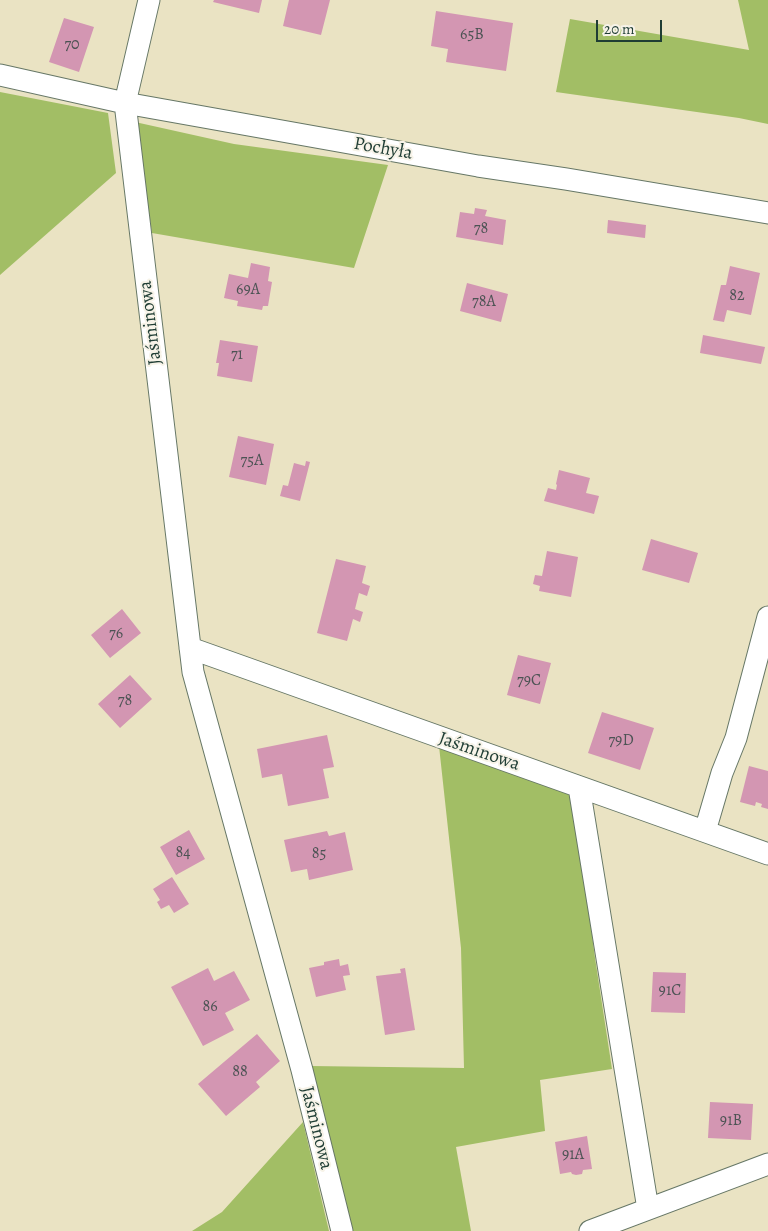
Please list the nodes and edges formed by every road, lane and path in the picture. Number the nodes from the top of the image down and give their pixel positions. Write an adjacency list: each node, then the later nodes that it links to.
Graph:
1 (149, 0): 3 (street, Jaśminowa)
2 (0, 75): 3 (street, Pochyła)
3 (125, 103): 4 (street, Pochyła); 6 (street, Jaśminowa)
4 (768, 213)
5 (768, 617): 8 (street)
6 (190, 648): 7 (street, Jaśminowa); 12 (street, Jaśminowa)
7 (579, 787): 8 (street, Jaśminowa); 11 (street)
8 (705, 831): 9 (street, Jaśminowa)
9 (768, 854)
10 (768, 1164): 11 (street)
11 (648, 1209): 13 (street)
12 (342, 1231)
13 (590, 1231)

